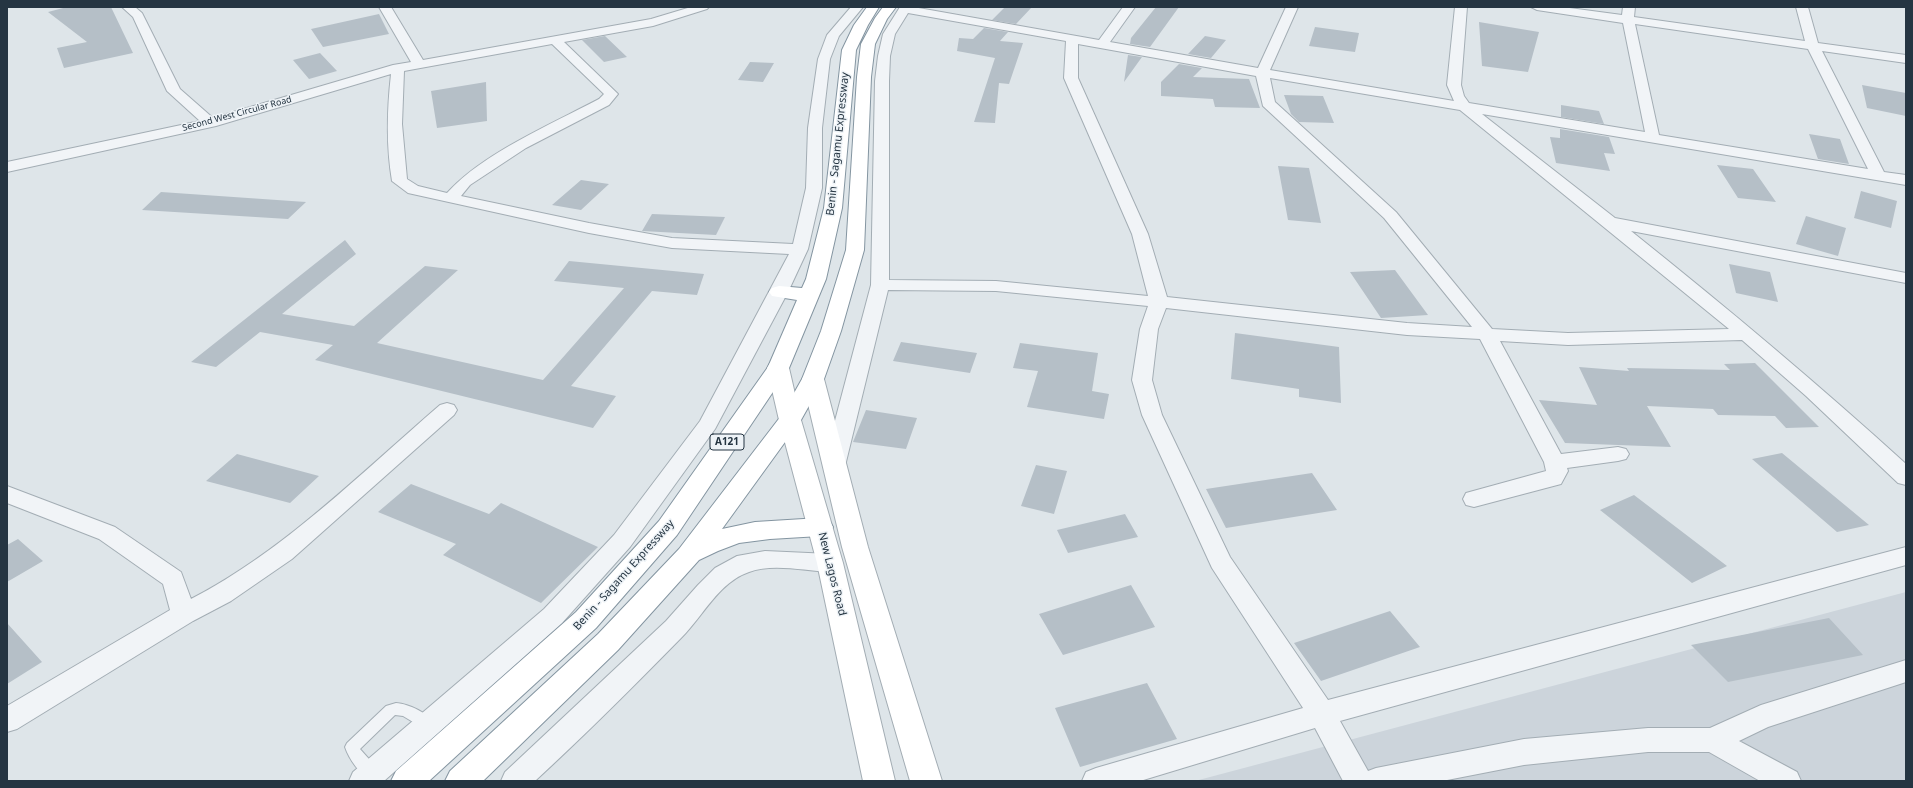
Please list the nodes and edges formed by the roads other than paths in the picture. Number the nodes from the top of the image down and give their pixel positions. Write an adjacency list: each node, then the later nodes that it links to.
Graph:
1 (128, 7): 22 (street)
2 (385, 7): 18 (street)
3 (703, 7): 14 (street, Second West Circular Road)
4 (857, 7): 29 (street)
5 (873, 7): 33 (main road, Benin - Sagamu Expressway / A121)
6 (1129, 7): 15 (street)
7 (1292, 7): 20 (street)
8 (1460, 7): 21 (street)
9 (1537, 7): 12 (street)
10 (1802, 7): 16 (street)
11 (900, 8): 13 (street); 31 (street); 38 (main road)
12 (1629, 13): 16 (street); 23 (street)
13 (1072, 39): 15 (street); 34 (street)
14 (555, 40): 18 (street, Second West Circular Road); 27 (street)
15 (1102, 44): 20 (street)
16 (1812, 44): 17 (street); 25 (street)
17 (1906, 59)
18 (419, 64): 19 (street, Second West Circular Road)
19 (398, 68): 22 (street, Second West Circular Road); 27 (street)
20 (1262, 73): 21 (street); 35 (street)
21 (1465, 107): 23 (street); 28 (street)
22 (211, 123): 24 (street, Second West Circular Road)
23 (1653, 138): 25 (street)
24 (7, 167)
25 (1879, 176): 26 (street)
26 (1906, 180)
27 (450, 199): 29 (street)
28 (1610, 223): 30 (street); 36 (street)
29 (800, 249): 32 (street)
30 (1906, 278)
31 (880, 285): 34 (street); 43 (street)
32 (779, 292): 33 (main road); 55 (street)
33 (808, 295): 37 (main road, Benin - Sagamu Expressway / A121)
34 (1159, 302): 35 (street); 53 (street)
35 (1487, 334): 36 (street); 42 (street)
36 (1746, 334): 44 (street)
37 (778, 368): 40 (main road, New Lagos Road); 58 (main road, Benin - Sagamu Expressway / A121)
38 (813, 379): 40 (main road); 43 (main road)
39 (446, 410): 51 (street)
40 (790, 420): 47 (main road, New Lagos Road); 48 (main road)
41 (1618, 454): 42 (street)
42 (1555, 462): 46 (street)
43 (834, 466): 62 (main road)
44 (1906, 476)
45 (7, 494): 51 (street)
46 (1474, 499)
47 (820, 527): 48 (main road); 50 (main road, New Lagos Road)
48 (688, 556): 59 (main road)
49 (1906, 556): 53 (street)
50 (830, 563): 60 (street); 61 (main road, New Lagos Road)
51 (184, 614): 54 (street)
52 (1906, 671): 56 (street)
53 (1322, 714): 63 (street); 64 (street)
54 (7, 720)
55 (428, 725): 57 (street); 57 (lane)
56 (1712, 740): 65 (street); 66 (street)
57 (367, 777)
58 (407, 781)
59 (461, 781)
60 (515, 781)
61 (879, 781)
62 (926, 781)
63 (1096, 781)
64 (1358, 781)
65 (1376, 781)
66 (1787, 781)

